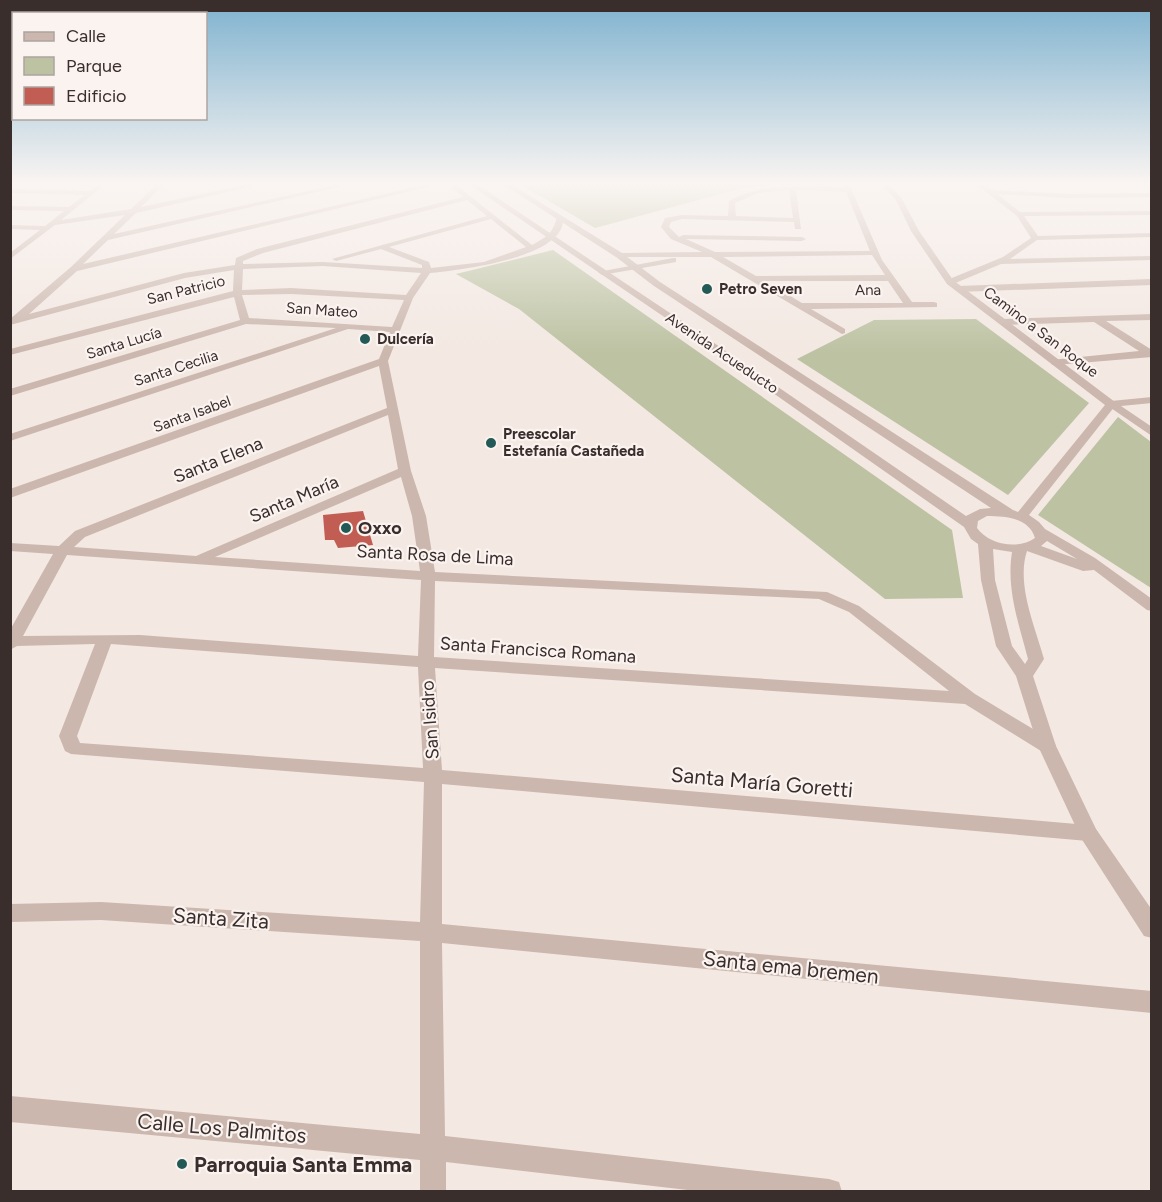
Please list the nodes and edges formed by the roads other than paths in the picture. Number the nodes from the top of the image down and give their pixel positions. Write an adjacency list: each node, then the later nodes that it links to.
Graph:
1 (31, 241): 18 (street)
2 (103, 241): 34 (street)
3 (192, 241): 34 (street)
4 (300, 241): 31 (street)
5 (403, 241): 19 (street)
6 (522, 241): 20 (street)
7 (544, 241): 20 (street)
8 (555, 241): 21 (street, Avenida Acueducto)
9 (582, 241): 16 (street)
10 (587, 241): 16 (street, Avenida Acueducto)
11 (683, 241): 22 (street)
12 (803, 241): 23 (street)
13 (871, 241): 24 (street)
14 (922, 241): 40 (street, Camino a San Roque)
15 (1032, 241): 30 (street)
16 (591, 244): 21 (street); 26 (street, Avenida Acueducto)
17 (10, 246): 18 (street)
18 (25, 246): 27 (street)
19 (382, 247): 29 (street); 32 (street)
20 (531, 248): 32 (street)
21 (567, 249): 35 (street, Avenida Acueducto)
22 (711, 253): 23 (street); 25 (street); 37 (street)
23 (806, 253): 24 (street)
24 (876, 253): 36 (street)
25 (697, 254): 26 (street); 33 (street)
26 (619, 255): 33 (street, Avenida Acueducto)
27 (10, 257)
28 (1152, 258): 30 (street)
29 (336, 259): 31 (street); 32 (street)
30 (1000, 262): 40 (street)
31 (238, 264): 32 (street); 41 (street); 46 (street); 49 (street)
32 (427, 268): 42 (street)
33 (637, 268): 35 (street); 39 (street, Avenida Acueducto)
34 (74, 269): 46 (street)
35 (606, 275): 39 (street); 57 (street, Avenida Acueducto)
36 (891, 278): 37 (street); 43 (street)
37 (756, 279): 45 (street)
38 (1152, 282): 40 (street)
39 (657, 284): 55 (street, Avenida Acueducto)
40 (954, 285): 51 (street, Camino a San Roque)
41 (237, 293): 42 (street, San Patricio); 50 (street); 56 (street, San Patricio)
42 (409, 298): 53 (street)
43 (909, 304): 44 (street, Ana); 45 (street, Ana)
44 (934, 305)
45 (803, 306): 54 (street)
46 (25, 310): 49 (street)
47 (1152, 317): 48 (street)
48 (1096, 319): 51 (street); 58 (street)
49 (12, 320)
50 (245, 321): 52 (street, San Mateo); 61 (street, Santa Lucía)
51 (1003, 322): 60 (street, Camino a San Roque)
52 (352, 327): 53 (street, San Mateo); 66 (street, Santa Cecilia)
53 (396, 330): 59 (street)
54 (842, 331)
55 (754, 346): 57 (street); 69 (street, Avenida Acueducto)
56 (10, 352)
57 (722, 353): 70 (street, Avenida Acueducto)
58 (1151, 353): 60 (street)
59 (383, 361): 64 (street, San Isidro); 68 (street, Santa Isabel)
60 (1055, 362): 63 (street, Camino a San Roque)
61 (10, 393)
62 (1152, 400): 63 (street)
63 (1111, 404): 65 (street, Camino a San Roque); 69 (street)
64 (392, 411): 67 (street, San Isidro); 75 (street, Santa Elena)
65 (1152, 433)
66 (10, 438)
67 (405, 471): 76 (street, Santa María); 78 (street, San Isidro)
68 (10, 495)
69 (1014, 515): 70 (street); 71 (street, Avenida Acueducto)
70 (969, 524): 72 (street, Avenida Acueducto)
71 (1041, 532): 74 (street); 77 (street)
72 (985, 542): 74 (street); 83 (street)
73 (10, 547): 75 (street, Santa Rosa de Lima)
74 (1026, 548): 77 (street); 83 (street)
75 (62, 551): 76 (street, Santa Rosa de Lima); 81 (street)
76 (197, 560): 78 (street, Santa Rosa de Lima)
77 (1100, 570): 79 (street)
78 (428, 576): 82 (street, San Isidro); 84 (street, Santa Rosa de Lima)
79 (1152, 607)
80 (105, 639): 81 (street, Santa Francisca Romana); 82 (street, Santa Francisca Romana); 86 (street)
81 (11, 643)
82 (426, 662): 84 (street, Santa Francisca Romana); 86 (street, San Isidro)
83 (1024, 675): 85 (street)
84 (969, 698): 85 (street, Santa Rosa de Lima)
85 (1047, 746): 87 (street)
86 (433, 776): 87 (street, Santa María Goretti); 90 (street, San Isidro)
87 (1088, 833): 89 (street)
88 (10, 913): 90 (street, Santa Zita)
89 (1152, 929)
90 (431, 932): 91 (street, Santa ema bremen); 93 (street, San Isidro)
91 (1152, 1002)
92 (10, 1108): 93 (street, Calle Los Palmitos)
93 (434, 1148): 94 (street, San Isidro); 95 (street, Calle Los Palmitos)
94 (433, 1191)
95 (829, 1191)

